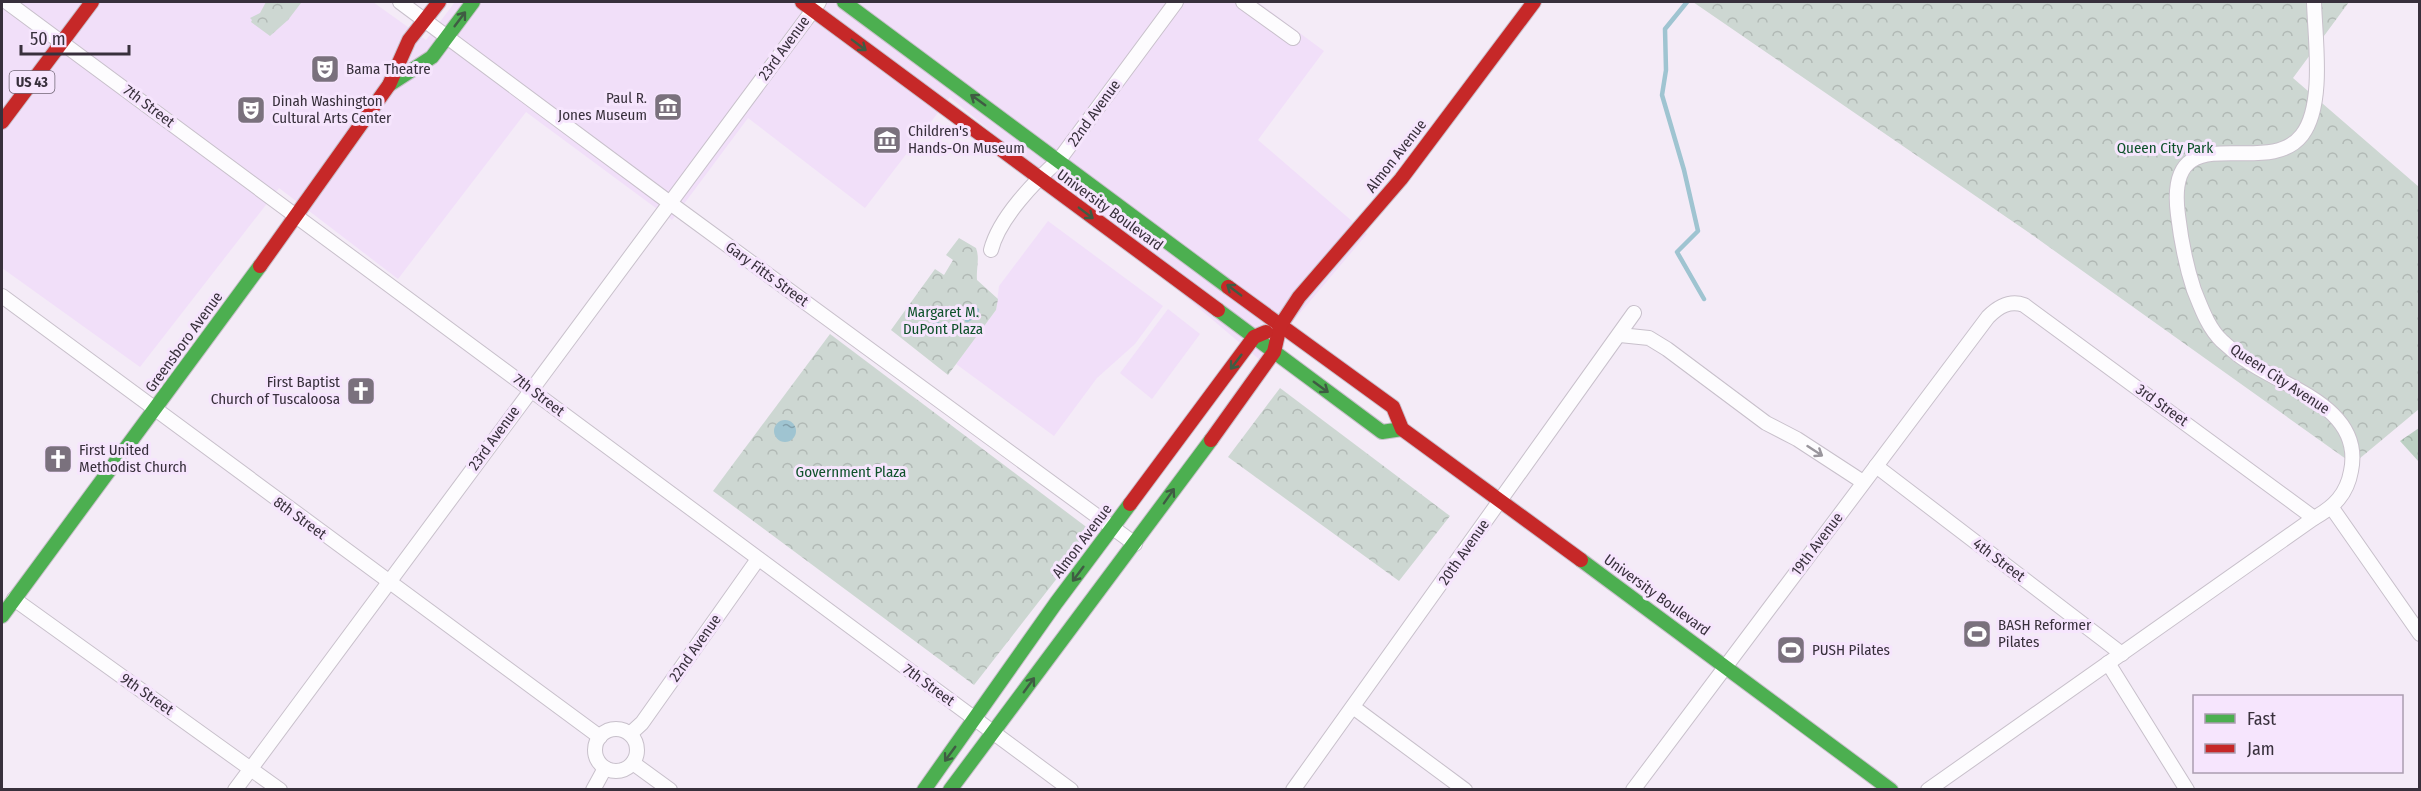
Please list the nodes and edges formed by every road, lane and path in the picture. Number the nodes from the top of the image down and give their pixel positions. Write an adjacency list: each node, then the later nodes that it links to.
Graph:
1 (7, 2): 15 (street, 7th Street)
2 (92, 2): 15 (main road, US 43)
3 (400, 2): 12 (street, Gary Fitts Street)
4 (439, 2): 12 (main road, Greensboro Avenue)
5 (473, 2): 13 (main road, Greensboro Avenue, one-way to 5)
6 (844, 2): 18 (main road, University Boulevard, one-way to 6)
7 (1176, 2): 18 (street, 22nd Avenue)
8 (1244, 2): 14 (street)
9 (1534, 2): 26 (main road, Almon Avenue)
10 (2314, 2): 36 (street, Queen City Avenue)
11 (811, 4): 19 (main road, University Boulevard, one-way to 19); 20 (street, 23rd Avenue)
12 (425, 21): 13 (street, Gary Fitts Street); 16 (main road, Greensboro Avenue)
13 (447, 37): 16 (main road, Greensboro Avenue); 20 (street, Gary Fitts Street)
14 (1293, 38)
15 (62, 42): 17 (main road, US 43); 21 (street, 7th Street)
16 (389, 85): 21 (main road, Greensboro Avenue)
17 (2, 122)
18 (1059, 160): 19 (street, 22nd Avenue); 26 (main road, University Boulevard, one-way to 18)
19 (1039, 178): 22 (street, 22nd Avenue); 28 (main road, University Boulevard, one-way to 28)
20 (670, 203): 30 (street, 23rd Avenue); 38 (street, Gary Fitts Street)
21 (297, 216): 30 (street, 7th Street); 31 (main road, Greensboro Avenue)
22 (991, 250)
23 (2, 296): 31 (street, 8th Street)
24 (2006, 304): 33 (street, 19th Avenue); 37 (street, 3rd Street)
25 (1634, 313): 27 (street, 20th Avenue)
26 (1280, 326): 28 (main road); 29 (main road, Almon Avenue); 32 (main road, University Boulevard)
27 (1620, 335): 34 (street, one-way to 34); 35 (street, 20th Avenue)
28 (1254, 337): 29 (main road, University Boulevard); 38 (main road, Almon Avenue, one-way to 38)
29 (1274, 352): 32 (main road, University Boulevard, one-way to 32); 39 (main road, Almon Avenue, one-way to 29)
30 (531, 389): 40 (street, 7th Street); 41 (street, 23rd Avenue)
31 (154, 410): 41 (street, 8th Street); 43 (main road, Greensboro Avenue)
32 (1402, 429): 35 (main road, University Boulevard)
33 (1876, 466): 34 (street, 19th Avenue); 46 (street, 4th Street)
34 (1863, 482): 48 (street, 19th Avenue)
35 (1501, 500): 48 (main road, University Boulevard); 49 (street, 20th Avenue)
36 (2332, 508): 37 (street, Queen City Avenue); 45 (street)
37 (2314, 518): 46 (street, Queen City Avenue)
38 (1113, 527): 39 (street, Gary Fitts Street); 50 (main road, Almon Avenue, one-way to 50)
39 (1135, 544): 51 (main road, Almon Avenue, one-way to 39)
40 (758, 559): 50 (street, 7th Street); 52 (street, 22nd Avenue)
41 (388, 583): 53 (street, 8th Street); 55 (street, 23rd Avenue)
42 (2, 590): 43 (main road)
43 (14, 599): 44 (main road, Greensboro Avenue); 55 (street, 9th Street)
44 (2, 616)
45 (2420, 634)
46 (2122, 654): 47 (street, Queen City Avenue)
47 (2108, 663): 68 (street, Queen City Avenue); 69 (street)
48 (1725, 665): 66 (street, 19th Avenue); 67 (main road, University Boulevard)
49 (1353, 707): 64 (street, 20th Avenue); 65 (street)
50 (975, 718): 51 (street, 7th Street); 61 (main road, Almon Avenue, one-way to 61)
51 (994, 732): 62 (main road, Almon Avenue); 63 (street, 7th Street)
52 (630, 734): 53 (street); 54 (street)
53 (600, 737): 56 (street)
54 (633, 763): 56 (street); 60 (street)
55 (252, 767): 57 (street, 23rd Avenue); 58 (street, 9th Street)
56 (605, 768): 59 (street)
57 (236, 789)
58 (280, 789)
59 (593, 789)
60 (669, 789)
61 (924, 789)
62 (950, 789)
63 (1071, 789)
64 (1293, 789)
65 (1465, 789)
66 (1633, 789)
67 (1891, 789)
68 (1928, 789)
69 (2187, 789)

